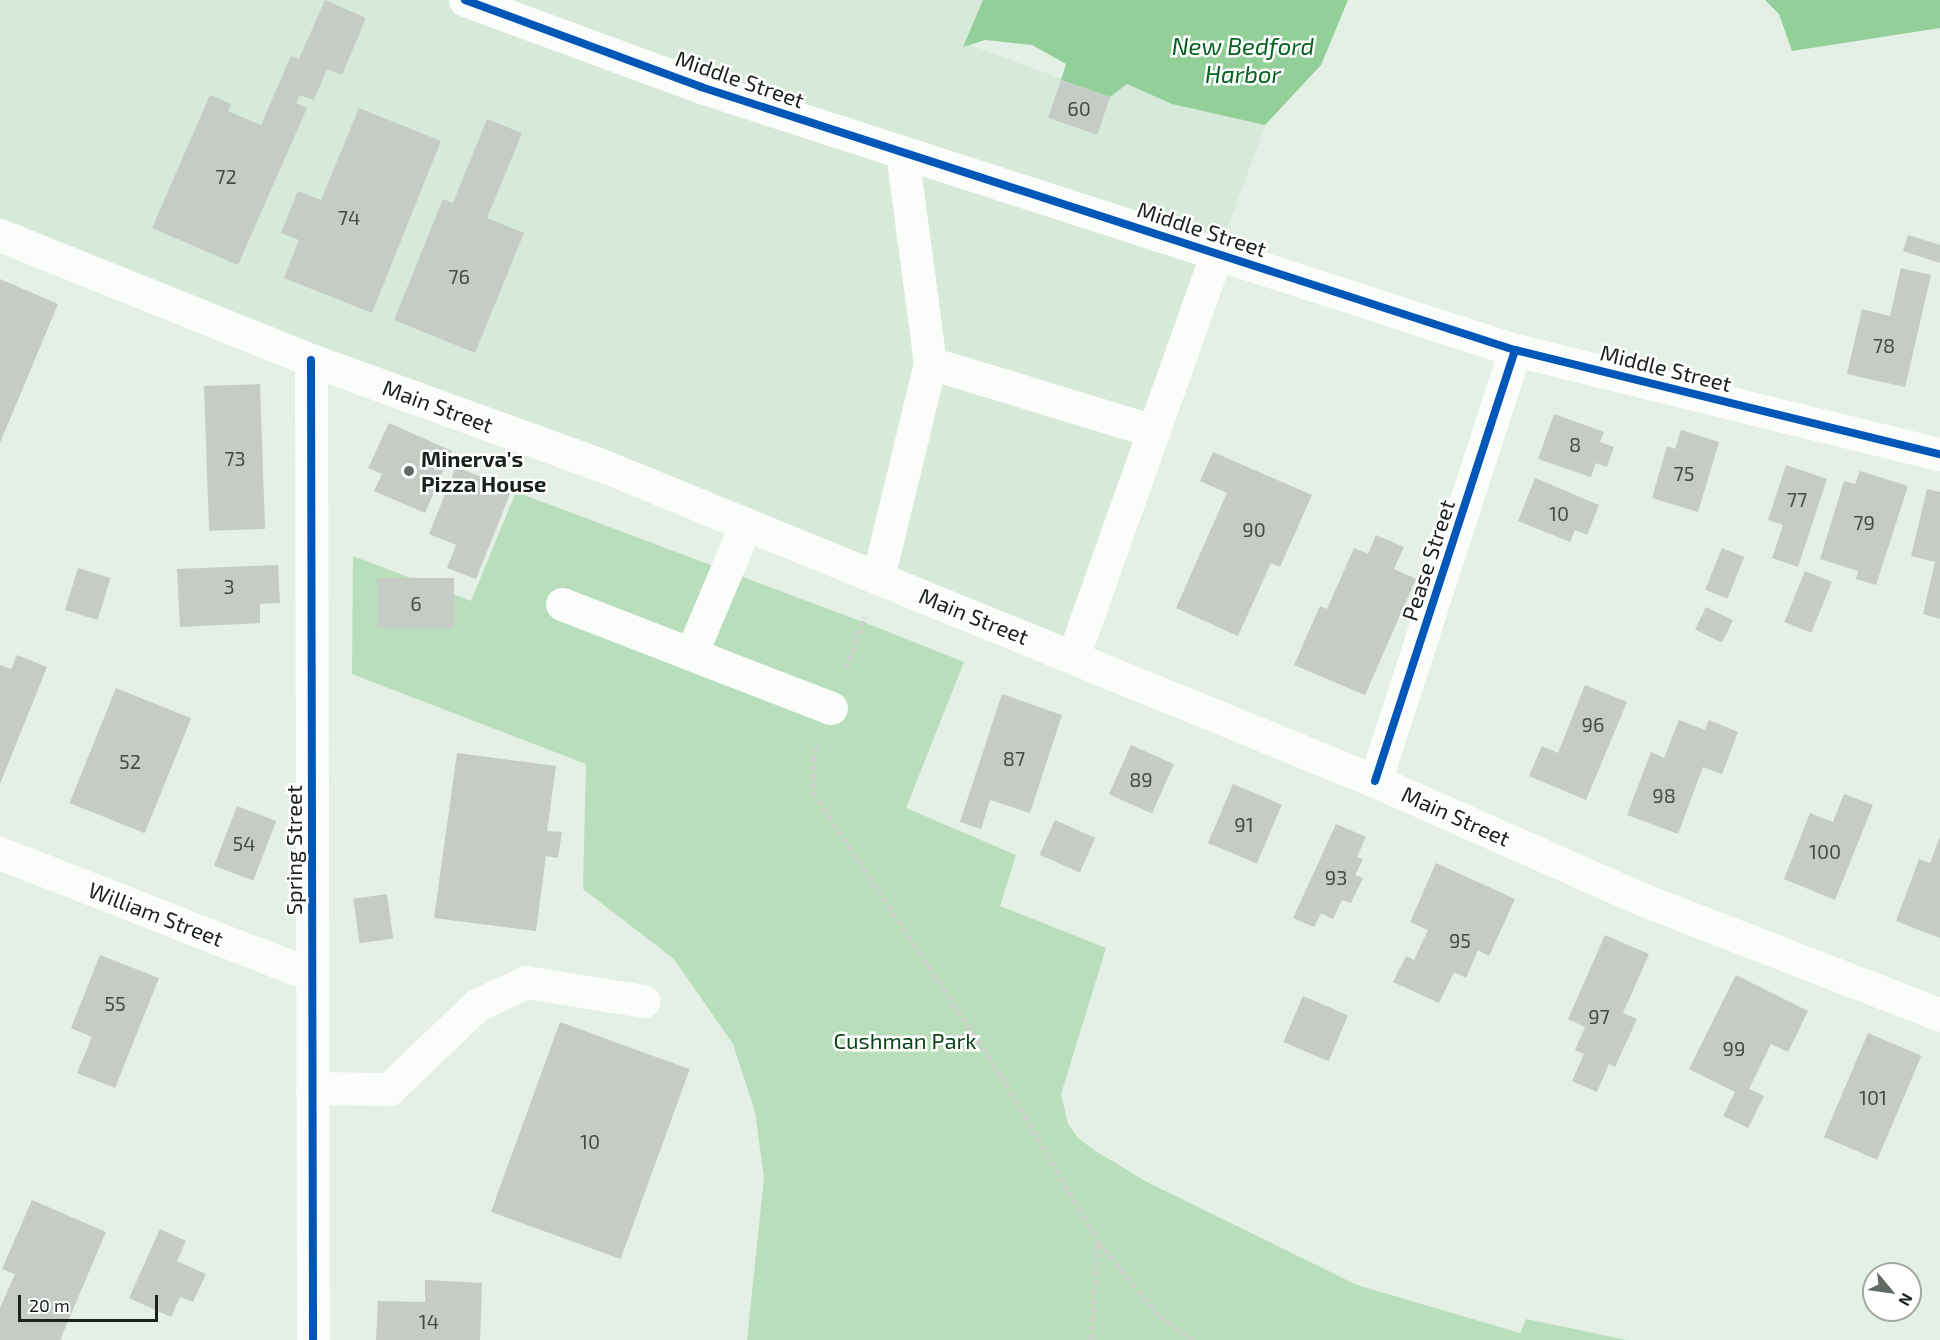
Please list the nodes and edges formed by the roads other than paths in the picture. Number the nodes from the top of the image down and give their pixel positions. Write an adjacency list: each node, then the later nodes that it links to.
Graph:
1 (465, 0): 2 (street, Middle Street)
2 (902, 152): 4 (street, Middle Street); 7 (street)
3 (0, 235): 6 (street, Main Street)
4 (1217, 253): 5 (street, Middle Street); 8 (street)
5 (1515, 350): 9 (street, Middle Street); 16 (street, Pease Street)
6 (311, 360): 10 (street, Main Street); 18 (street, Spring Street)
7 (930, 363): 8 (street); 11 (street)
8 (1154, 431): 14 (street)
9 (1940, 454)
10 (746, 524): 11 (street, Main Street); 13 (street)
11 (878, 577): 14 (street, Main Street)
12 (562, 604): 13 (street)
13 (692, 654): 15 (street)
14 (1073, 657): 16 (street, Main Street)
15 (831, 708)
16 (1375, 781): 20 (street, Main Street)
17 (0, 853): 18 (street, William Street)
18 (312, 975): 21 (street, Spring Street)
19 (643, 1001): 21 (street)
20 (1940, 1015)
21 (312, 1088): 22 (street, Spring Street)
22 (313, 1340)

